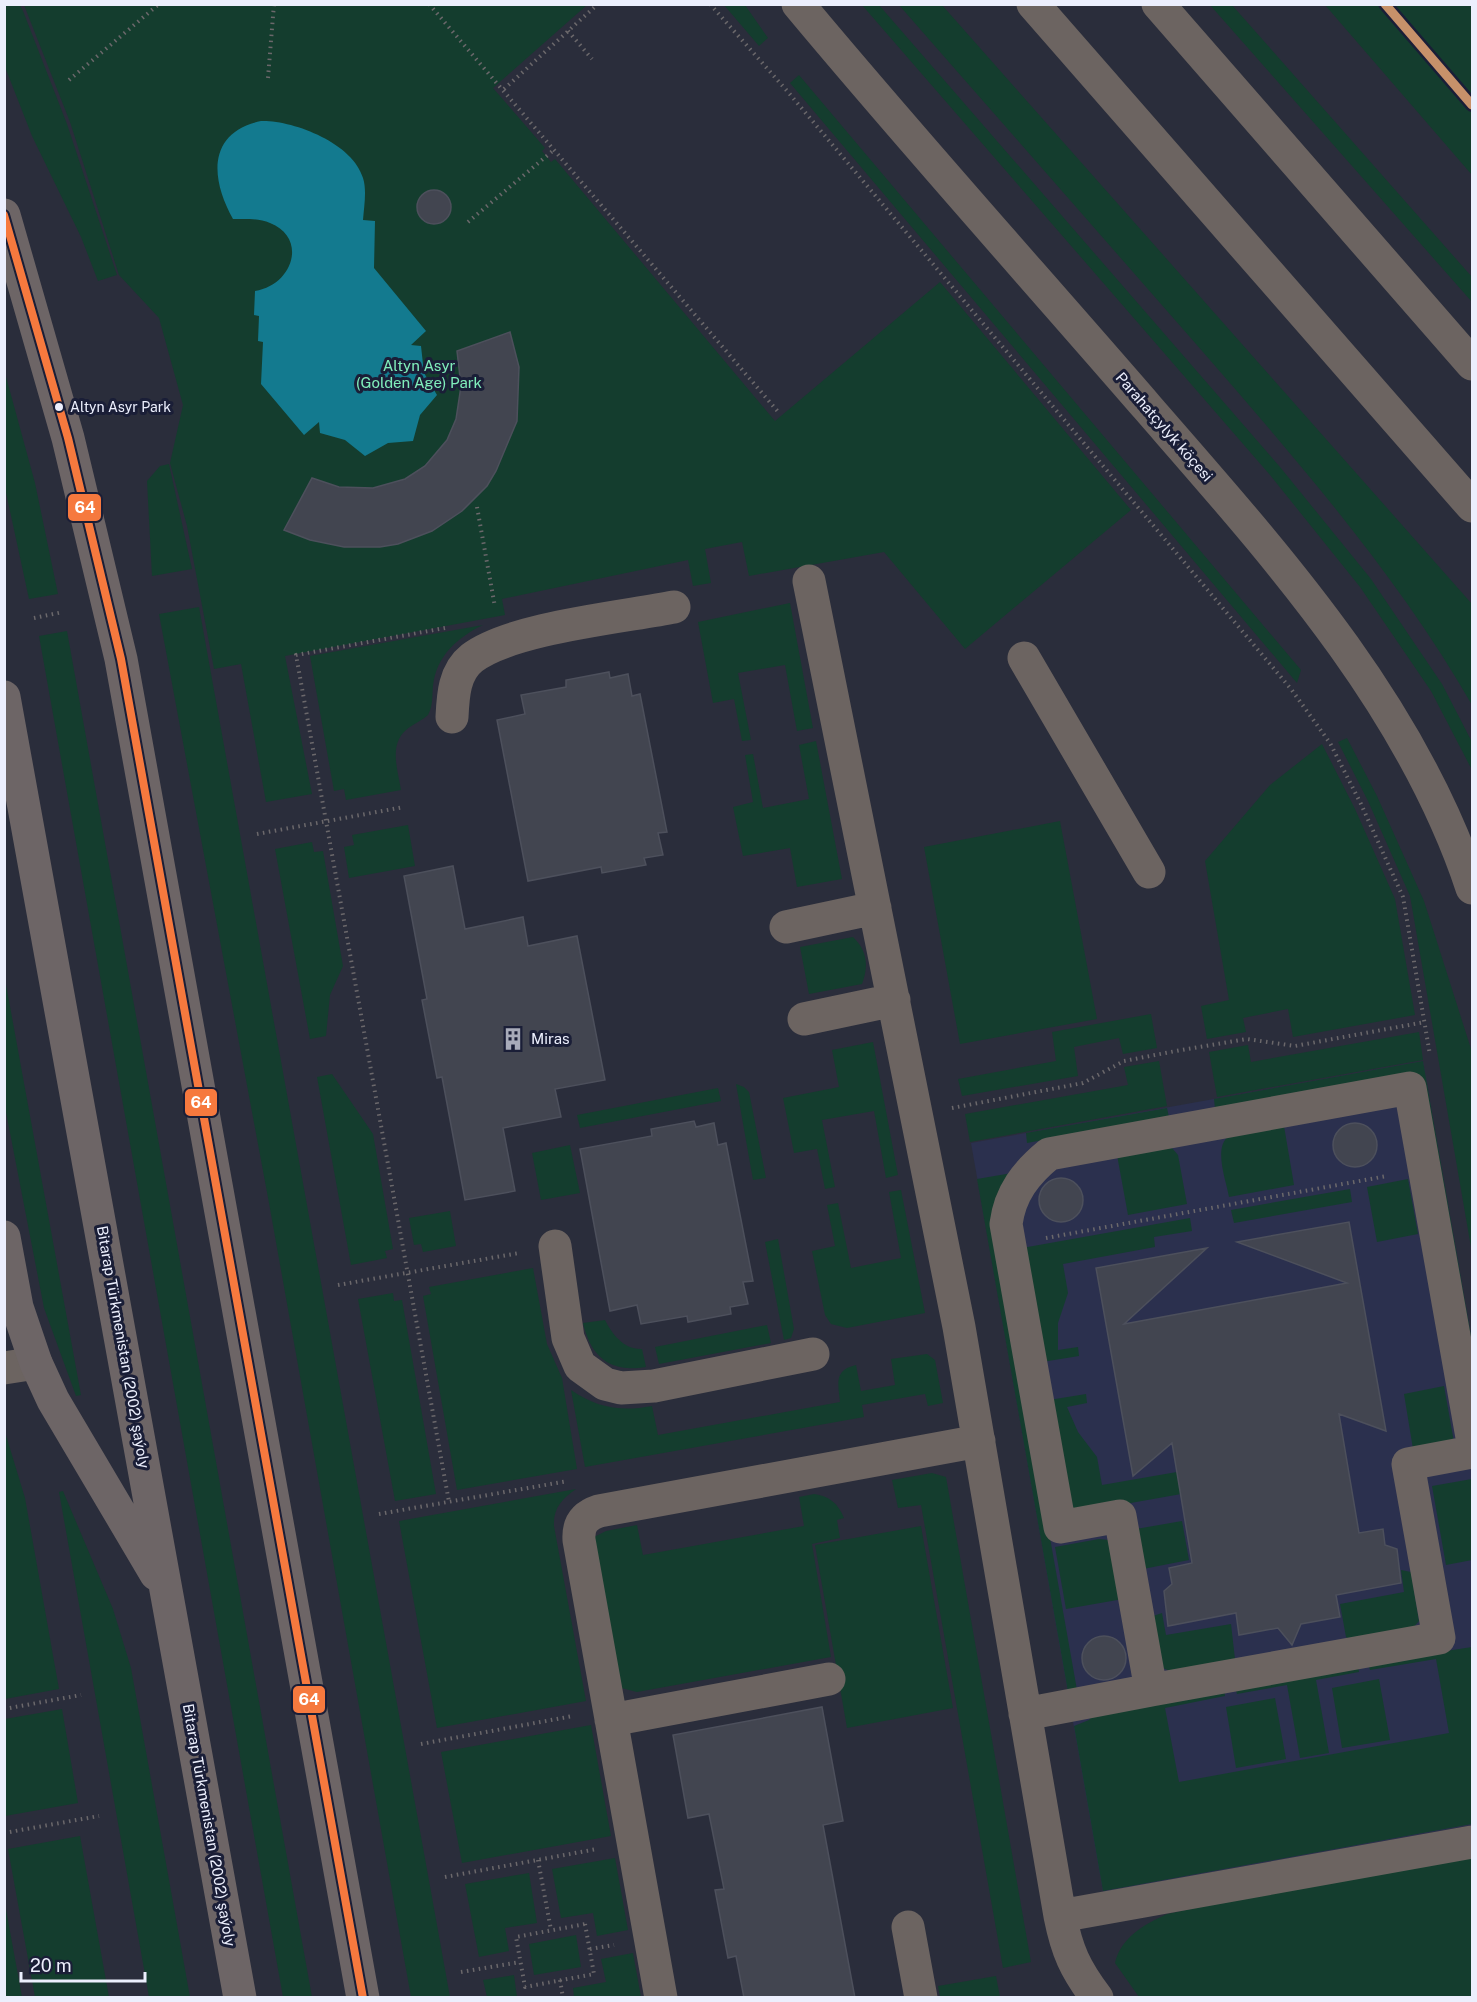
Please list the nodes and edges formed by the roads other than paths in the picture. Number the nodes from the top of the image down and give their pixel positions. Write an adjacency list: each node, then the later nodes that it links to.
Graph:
1 (798, 4): 13 (street, Parahatçylyk köçesi)
2 (1033, 4): 6 (street)
3 (1158, 4): 5 (street)
4 (4, 215): 34 (main road)
5 (1473, 364)
6 (1473, 506)
7 (809, 581): 14 (street)
8 (674, 607): 11 (street)
9 (1023, 658): 12 (street)
10 (4, 697): 25 (main road, Bitarap Türkmenistan (2002) şaýoly)
11 (453, 717)
12 (1149, 872)
13 (1473, 888)
14 (875, 908): 15 (street); 16 (street)
15 (786, 927)
16 (894, 1000): 17 (street); 23 (street)
17 (804, 1018)
18 (4, 1237): 21 (main road)
19 (555, 1246): 20 (street)
20 (813, 1354)
21 (20, 1365): 25 (main road)
22 (1473, 1437): 27 (street)
23 (979, 1442): 28 (street); 29 (street)
24 (1473, 1452): 27 (street)
25 (168, 1593): 33 (main road, Bitarap Türkmenistan (2002) şaýoly)
26 (829, 1679): 28 (street)
27 (1151, 1690): 29 (street)
28 (610, 1714): 35 (street)
29 (1025, 1714): 31 (street)
30 (1473, 1842): 31 (street)
31 (1060, 1916): 37 (street)
32 (908, 1927): 36 (street)
33 (240, 1998)
34 (363, 1998)
35 (662, 1998)
36 (921, 1998)
37 (1097, 1998)

